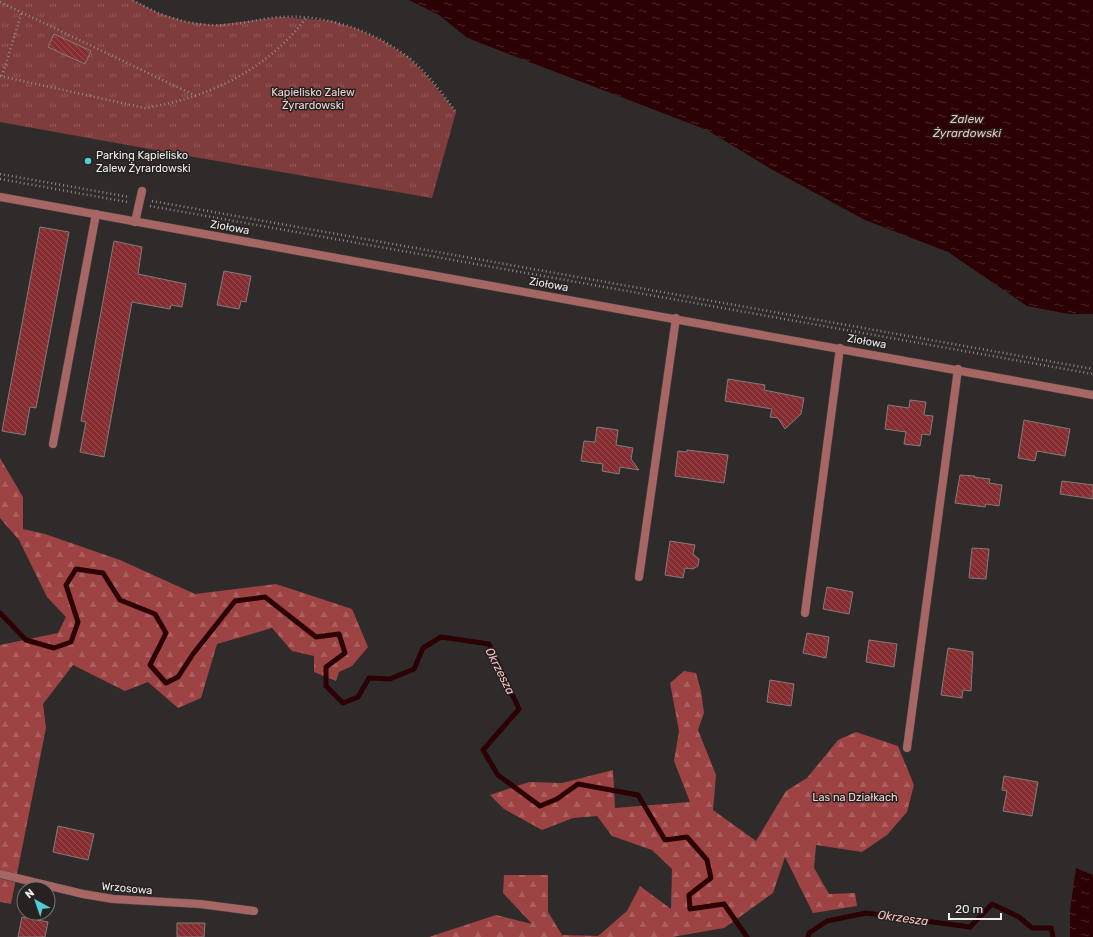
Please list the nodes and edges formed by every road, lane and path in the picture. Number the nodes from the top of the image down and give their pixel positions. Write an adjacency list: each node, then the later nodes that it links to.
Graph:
1 (133, 0): 4 (path)
2 (0, 2): 3 (path)
3 (22, 12): 5 (path); 6 (path)
4 (307, 18): 6 (path); 7 (path)
5 (1, 76): 6 (path)
6 (196, 96)
7 (456, 112)
8 (0, 174): 11 (path)
9 (0, 179): 11 (path)
10 (0, 197): 12 (street, Ziołowa)
11 (140, 198): 13 (street); 17 (path); 18 (path)
12 (96, 214): 13 (street, Ziołowa); 20 (street)
13 (135, 222): 14 (street, Ziołowa)
14 (676, 318): 15 (street, Ziołowa); 21 (street)
15 (840, 348): 16 (street, Ziołowa); 22 (street)
16 (958, 369): 19 (street, Ziołowa); 23 (street)
17 (1093, 369)
18 (1093, 374)
19 (1093, 395)
20 (52, 444)
21 (639, 577)
22 (805, 612)
23 (907, 748)
24 (0, 874): 25 (street, Wrzosowa)
25 (254, 911)

